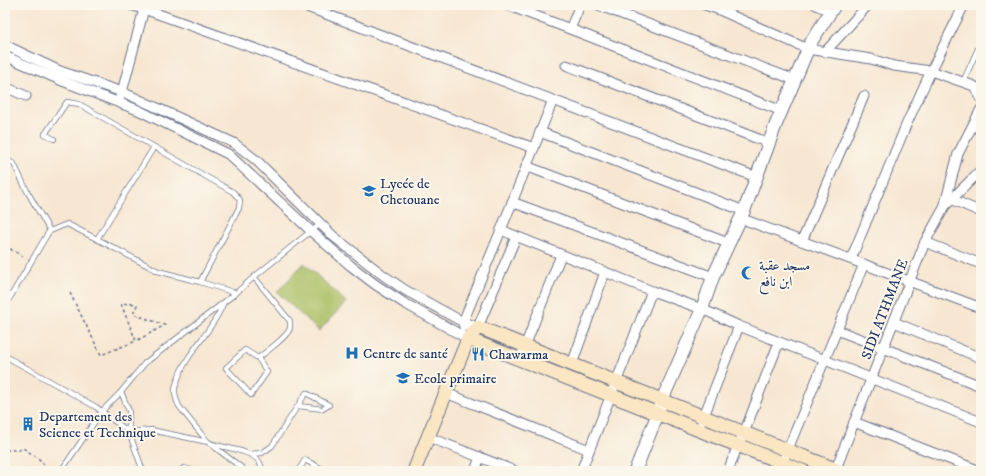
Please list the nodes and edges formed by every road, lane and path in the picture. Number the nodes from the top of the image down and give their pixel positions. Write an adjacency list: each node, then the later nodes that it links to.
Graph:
1 (130, 5): 11 (street)
2 (302, 5): 27 (street)
3 (508, 5): 12 (street)
4 (580, 5): 12 (street)
5 (598, 5): 20 (street)
6 (705, 5): 15 (street)
7 (816, 5): 10 (street)
8 (868, 5): 16 (street)
9 (964, 5): 19 (street)
10 (833, 8): 15 (street)
11 (144, 9): 24 (street); 36 (street)
12 (570, 29): 30 (street)
13 (981, 42): 21 (lane)
14 (5, 45): 24 (street)
15 (808, 49): 16 (street); 20 (street)
16 (825, 52): 19 (street)
17 (5, 56): 28 (street)
18 (566, 64): 34 (street)
19 (931, 72): 21 (street); 57 (street)
20 (795, 80): 30 (street)
21 (962, 82): 23 (street)
22 (5, 87): 25 (street)
23 (980, 91)
24 (122, 92): 28 (street); 33 (street)
25 (26, 96)
26 (864, 96): 52 (street)
27 (553, 100): 31 (street); 41 (street)
28 (118, 102): 37 (street)
29 (981, 109): 43 (street)
30 (782, 111): 34 (street)
31 (540, 132): 36 (street); 45 (street)
32 (54, 140): 35 (lane)
33 (234, 143): 37 (street); 46 (street)
34 (769, 143): 41 (street)
35 (154, 147): 51 (lane); 66 (lane)
36 (534, 148): 39 (street)
37 (228, 154): 49 (street)
38 (5, 159): 48 (lane)
39 (526, 166): 42 (street); 54 (street)
40 (981, 170): 43 (street, SIDI ATHMANE)
41 (756, 177): 45 (street)
42 (512, 202): 47 (street); 64 (street)
43 (948, 202): 44 (street); 53 (street, SIDI ATHMANE)
44 (981, 212)
45 (742, 215): 52 (street); 54 (street)
46 (321, 224): 49 (lane); 62 (street)
47 (501, 230): 50 (street); 75 (street)
48 (50, 231): 51 (lane); 58 (lane)
49 (311, 231): 63 (lane); 67 (street)
50 (516, 237): 56 (street); 78 (street)
51 (97, 239): 66 (lane)
52 (802, 241): 57 (street)
53 (925, 242): 60 (street); 65 (street, SIDI ATHMANE)
54 (728, 243): 64 (street)
55 (5, 246): 58 (path)
56 (561, 255): 61 (street); 83 (street)
57 (851, 259): 59 (street)
58 (31, 261): 72 (lane)
59 (864, 264): 65 (street); 79 (street)
60 (981, 264)
61 (605, 272): 68 (street); 90 (street)
62 (383, 275): 67 (street); 75 (street)
63 (254, 277): 70 (lane); 86 (lane)
64 (713, 277): 74 (street)
65 (910, 281): 73 (street); 76 (street, SIDI ATHMANE)
66 (200, 282): 70 (lane)
67 (376, 285): 80 (street)
68 (652, 291): 74 (street); 92 (street)
69 (70, 293): 81 (path)
70 (236, 293): 71 (lane)
71 (223, 303): 94 (lane); 108 (lane)
72 (5, 306)
73 (981, 308)
74 (702, 309): 77 (street); 97 (street)
75 (463, 322): 78 (street); 80 (street)
76 (894, 322): 84 (street, SIDI ATHMANE); 87 (street)
77 (739, 326): 82 (street); 101 (street)
78 (478, 327): 80 (main road); 83 (main road)
79 (837, 330): 84 (street); 89 (street)
80 (468, 339): 88 (main road); 95 (main road)
81 (136, 341): 81 (path)
82 (779, 342): 89 (street); 106 (street)
83 (525, 346): 88 (street); 90 (main road)
84 (884, 348): 91 (street, SIDI ATHMANE); 93 (street)
85 (5, 356): 99 (lane)
86 (258, 358): 86 (lane)
87 (981, 358)
88 (520, 360): 96 (main road)
89 (824, 360): 91 (street); 112 (street)
90 (572, 364): 92 (main road)
91 (872, 378): 102 (street, SIDI ATHMANE); 103 (street)
92 (616, 382): 96 (street); 97 (main road)
93 (981, 386)
94 (121, 392): 99 (lane); 105 (lane)
95 (446, 393): 107 (main road); 111 (street)
96 (611, 395): 100 (main road); 111 (street)
97 (662, 400): 100 (street); 101 (main road)
98 (298, 406): 98 (lane); 114 (lane)
99 (102, 411): 105 (lane); 119 (lane)
100 (658, 413): 104 (main road); 131 (street)
101 (704, 417): 104 (street); 106 (main road)
102 (854, 422): 118 (street, SIDI ATHMANE); 134 (street)
103 (981, 422)
104 (699, 430): 109 (main road)
105 (129, 432): 108 (lane); 120 (lane)
106 (744, 433): 109 (street); 112 (main road)
107 (428, 437): 115 (street); 127 (main road)
108 (208, 442): 114 (lane); 123 (lane)
109 (738, 445): 116 (main road); 132 (street)
110 (6, 449): 113 (path); 117 (path)
111 (589, 450): 130 (street)
112 (788, 450): 116 (street); 118 (main road)
113 (5, 452)
114 (248, 454): 124 (lane)
115 (480, 457): 128 (street); 129 (street)
116 (781, 467): 133 (main road)
117 (49, 470)
118 (837, 470)
119 (61, 471)
120 (143, 471)
121 (180, 471): 122 (lane)
122 (194, 471)
123 (244, 471)
124 (262, 471)
125 (298, 471): 126 (lane)
126 (326, 471)
127 (414, 471)
128 (475, 471)
129 (515, 471)
130 (581, 471)
131 (635, 471)
132 (728, 471)
133 (803, 471)
134 (980, 471)

